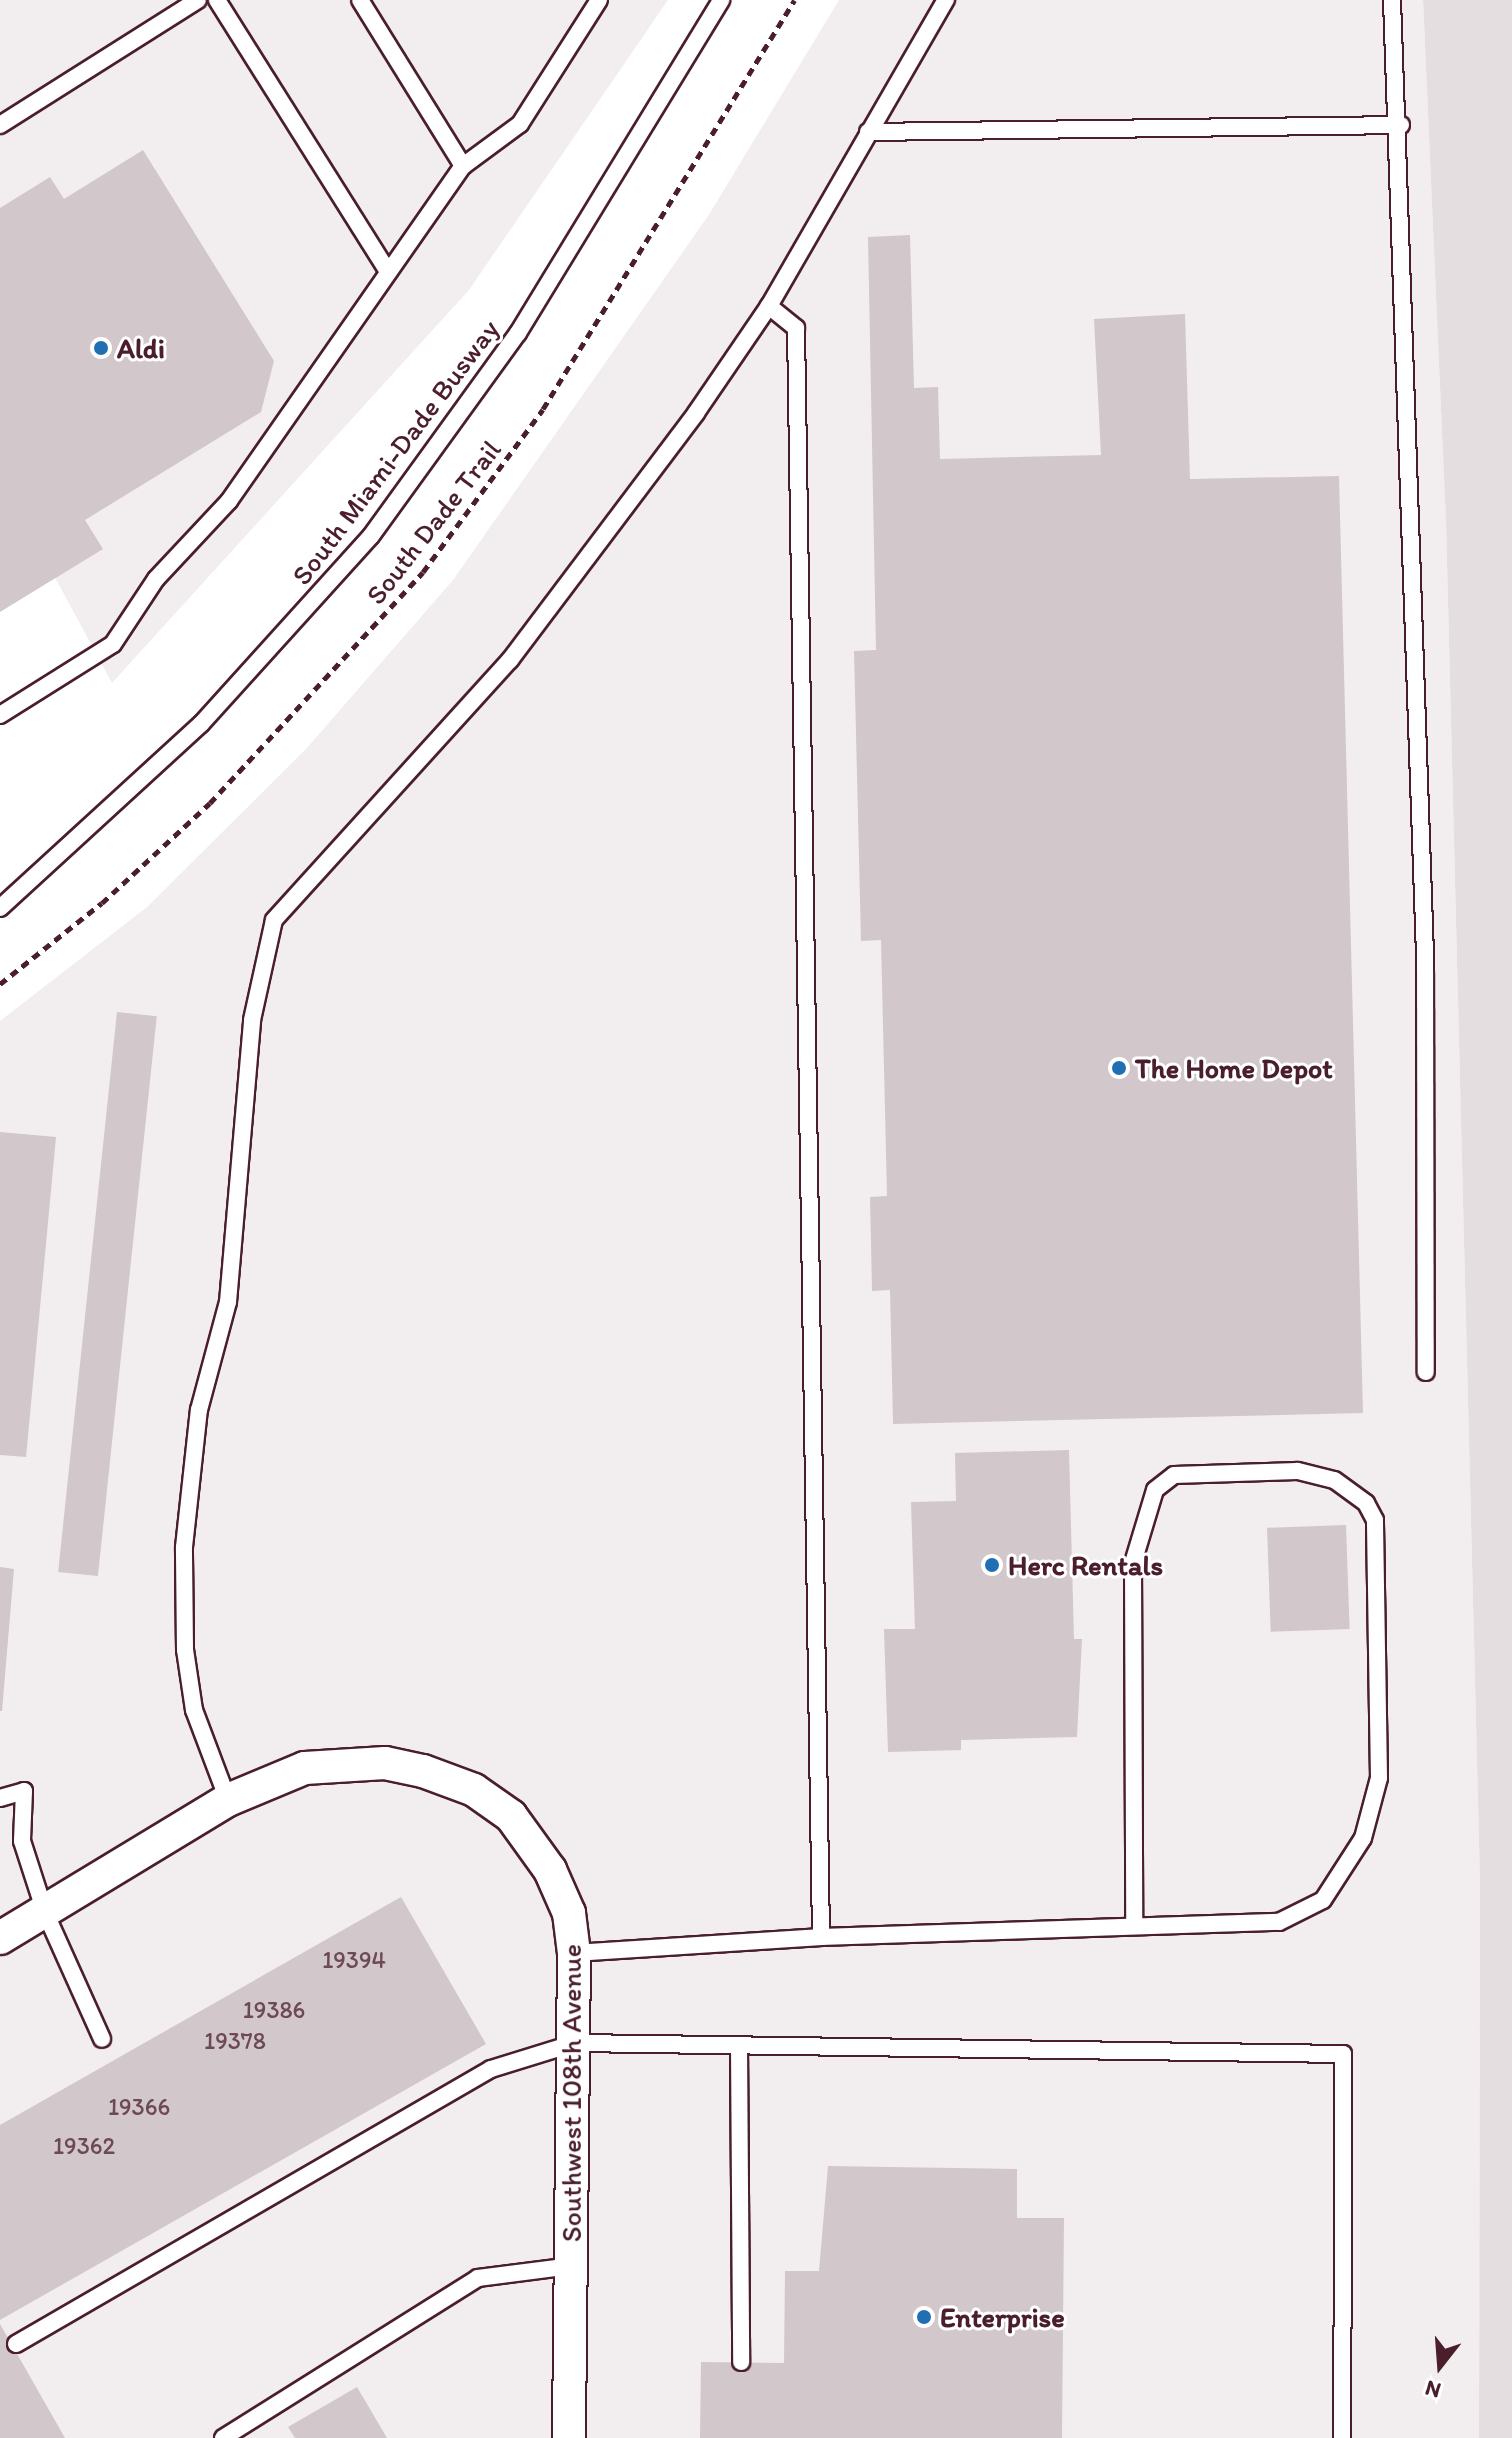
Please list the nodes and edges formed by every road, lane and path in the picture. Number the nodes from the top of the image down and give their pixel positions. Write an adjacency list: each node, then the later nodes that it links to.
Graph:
1 (198, 0): 9 (lane)
2 (217, 0): 13 (lane)
3 (360, 0): 12 (lane)
4 (599, 0): 12 (lane)
5 (721, 0): 16 (lane, South Miami-Dade Busway)
6 (795, 0): 17 (path, South Dade Trail)
7 (946, 0): 11 (lane)
8 (1392, 0): 10 (lane)
9 (0, 125)
10 (1401, 125): 11 (lane); 18 (lane)
11 (868, 132): 14 (lane)
12 (463, 166): 13 (lane)
13 (388, 272): 15 (lane)
14 (769, 306): 20 (lane); 23 (lane)
15 (0, 715)
16 (0, 908)
17 (0, 984)
18 (1426, 1372)
19 (0, 1798): 21 (lane)
20 (228, 1800): 21 (street, Southwest 108th Avenue); 25 (street, Southwest 108th Avenue)
21 (45, 1912): 24 (street, Southwest 108th Avenue); 26 (lane)
22 (1134, 1925): 22 (lane); 23 (lane)
23 (821, 1937): 25 (lane)
24 (0, 1938)
25 (574, 1953): 27 (street, Southwest 108th Avenue)
26 (102, 2039)
27 (575, 2043): 28 (lane); 29 (street, Southwest 108th Avenue); 30 (lane)
28 (739, 2046): 31 (lane); 34 (lane)
29 (572, 2266): 32 (lane); 33 (street, Southwest 108th Avenue)
30 (16, 2344)
31 (741, 2362)
32 (223, 2438)
33 (569, 2438)
34 (1342, 2438)

